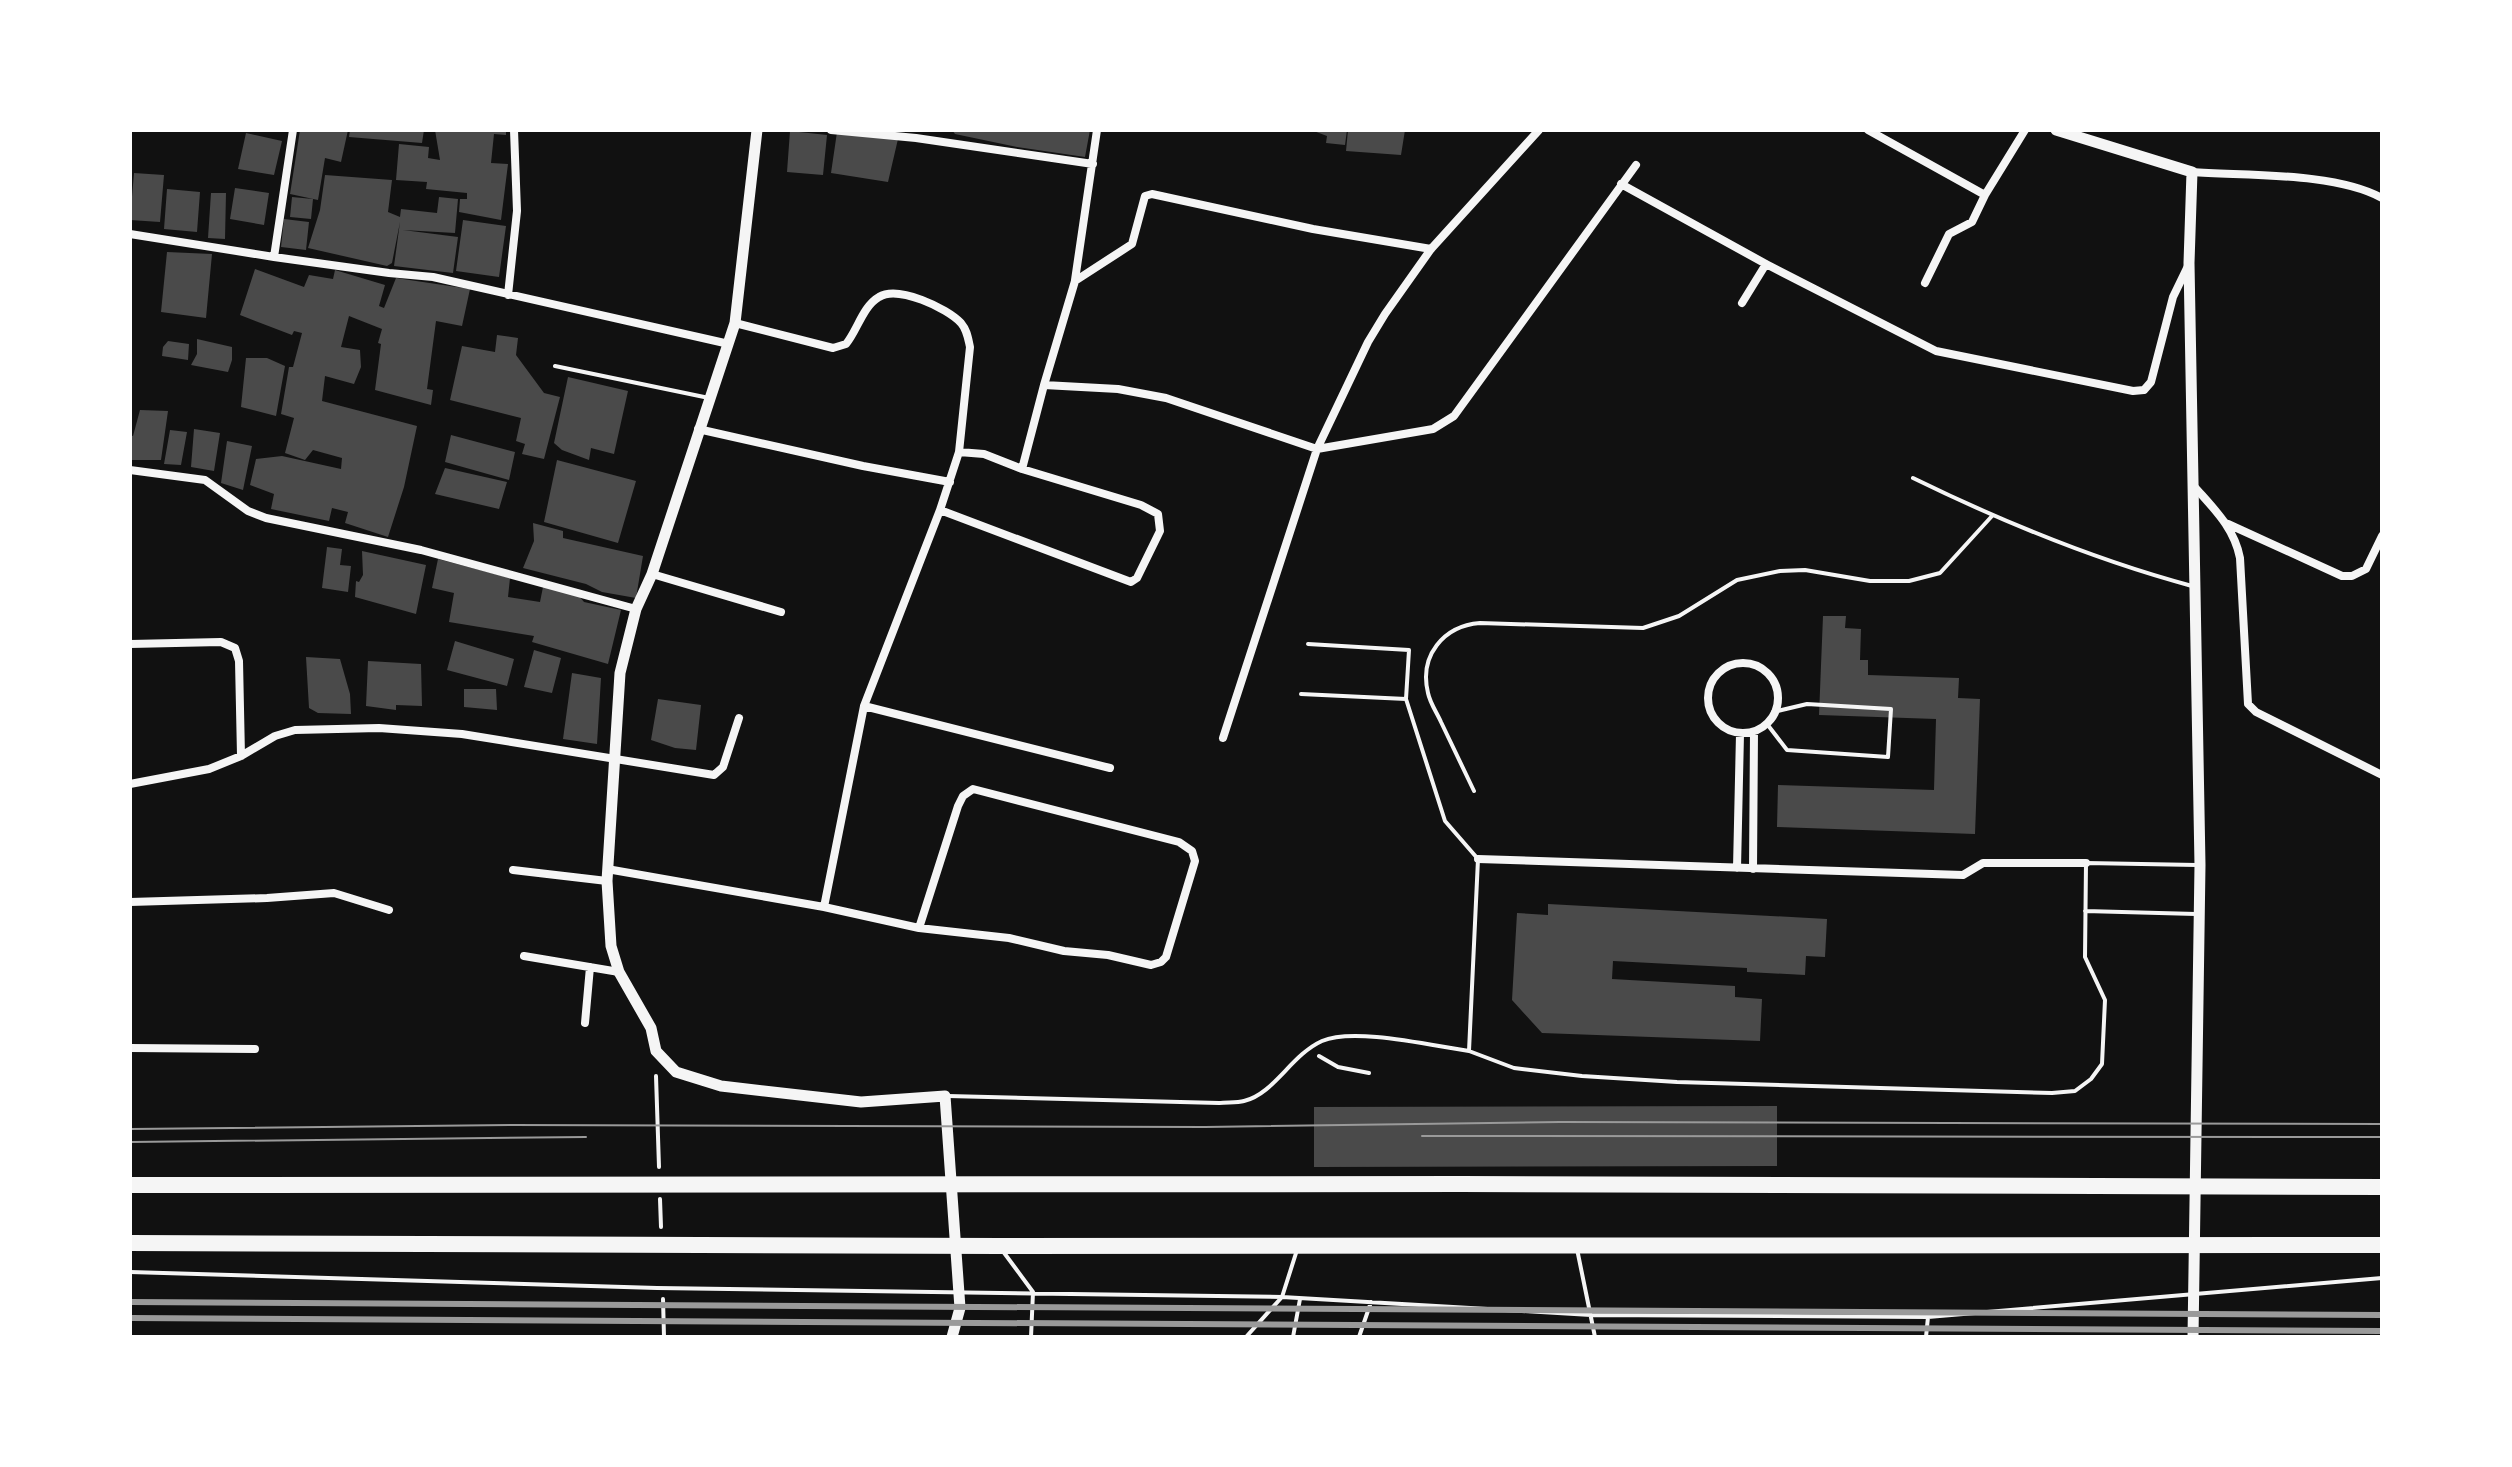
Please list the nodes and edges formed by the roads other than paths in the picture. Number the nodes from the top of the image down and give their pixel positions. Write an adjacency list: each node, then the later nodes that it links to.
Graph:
1 (293, 130): 20 (street)
2 (514, 130): 25 (street)
3 (757, 130): 27 (street)
4 (831, 130): 11 (street)
5 (933, 130): 11 (street)
6 (1097, 130): 12 (street)
7 (1539, 130): 19 (street)
8 (1868, 130): 16 (street)
9 (2025, 130): 16 (street)
10 (2056, 130): 14 (street)
11 (932, 141): 12 (street)
12 (1093, 164): 23 (street)
13 (1636, 165): 15 (street)
14 (2192, 172): 17 (street); 21 (street)
15 (1621, 184): 22 (street); 33 (street)
16 (1985, 195): 24 (street)
17 (2382, 198)
18 (130, 234): 20 (street)
19 (1431, 249): 23 (street); 33 (street)
20 (274, 257): 25 (street)
21 (2189, 263): 22 (street); 39 (street)
22 (1766, 264): 26 (street)
23 (1075, 281): 30 (street)
24 (1925, 283)
25 (508, 295): 28 (street)
26 (1742, 303)
27 (735, 323): 28 (street); 34 (street)
28 (729, 344): 31 (street)
29 (555, 366): 31 (lane)
30 (1044, 385): 33 (street); 35 (street)
31 (710, 398): 32 (street)
32 (698, 429): 38 (street); 44 (street)
33 (1317, 449): 58 (street)
34 (959, 452): 35 (street); 38 (street)
35 (1022, 469): 40 (street)
36 (130, 470): 46 (street)
37 (1913, 478): 41 (lane)
38 (950, 482): 40 (street)
39 (2192, 484): 42 (street); 45 (street)
40 (940, 510): 52 (street)
41 (1992, 516): 45 (lane); 64 (lane)
42 (2227, 523): 43 (street); 62 (street)
43 (2382, 536)
44 (652, 574): 46 (street); 47 (street)
45 (2194, 587): 68 (street)
46 (636, 609): 60 (street)
47 (781, 612)
48 (130, 644): 59 (street)
49 (1308, 644): 51 (lane)
50 (1301, 694): 51 (lane)
51 (1406, 699): 66 (lane)
52 (864, 706): 61 (street); 74 (street)
53 (1773, 712): 55 (street); 55 (lane); 57 (street)
54 (739, 718): 60 (street)
55 (1767, 724): 56 (street)
56 (1754, 732): 57 (street); 70 (street)
57 (1740, 734): 69 (street)
58 (1223, 738)
59 (241, 756): 60 (street); 63 (street)
60 (615, 758): 72 (street)
61 (1110, 768)
62 (2382, 775)
63 (130, 784): 65 (street)
64 (1474, 791)
65 (130, 793)
66 (1478, 859): 69 (street); 85 (lane)
67 (2086, 863): 68 (lane); 70 (street); 76 (lane)
68 (2200, 865): 77 (street)
69 (1737, 868): 70 (street)
70 (1753, 869)
71 (513, 870): 72 (street)
72 (607, 875): 74 (street); 81 (street)
73 (130, 902): 75 (street)
74 (824, 907): 78 (street)
75 (389, 910)
76 (2085, 911): 77 (lane); 85 (lane)
77 (2199, 914): 109 (street)
78 (919, 928): 78 (street)
79 (524, 956): 80 (street)
80 (590, 967): 81 (street); 82 (street)
81 (619, 972): 86 (street)
82 (585, 1023)
83 (130, 1048): 84 (street)
84 (255, 1049)
85 (1469, 1051): 86 (lane)
86 (945, 1096): 102 (street)
87 (130, 1185): 88 (highway)
88 (2382, 1187)
89 (130, 1243): 93 (highway)
90 (1299, 1244): 91 (highway); 93 (highway); 97 (lane)
91 (1576, 1244): 92 (highway); 100 (lane)
92 (2382, 1245)
93 (1000, 1246): 96 (lane)
94 (130, 1272): 96 (lane)
95 (2382, 1278): 101 (lane)
96 (1033, 1292): 97 (lane); 103 (lane)
97 (1282, 1297): 98 (lane); 104 (lane)
98 (1300, 1299): 99 (lane); 105 (lane)
99 (1371, 1302): 100 (lane); 106 (lane)
100 (1591, 1315): 101 (lane); 107 (lane)
101 (1928, 1317): 108 (lane)
102 (952, 1337)
103 (1031, 1337)
104 (1246, 1337)
105 (1293, 1337)
106 (1359, 1337)
107 (1595, 1337)
108 (1926, 1337)
109 (2193, 1337)

